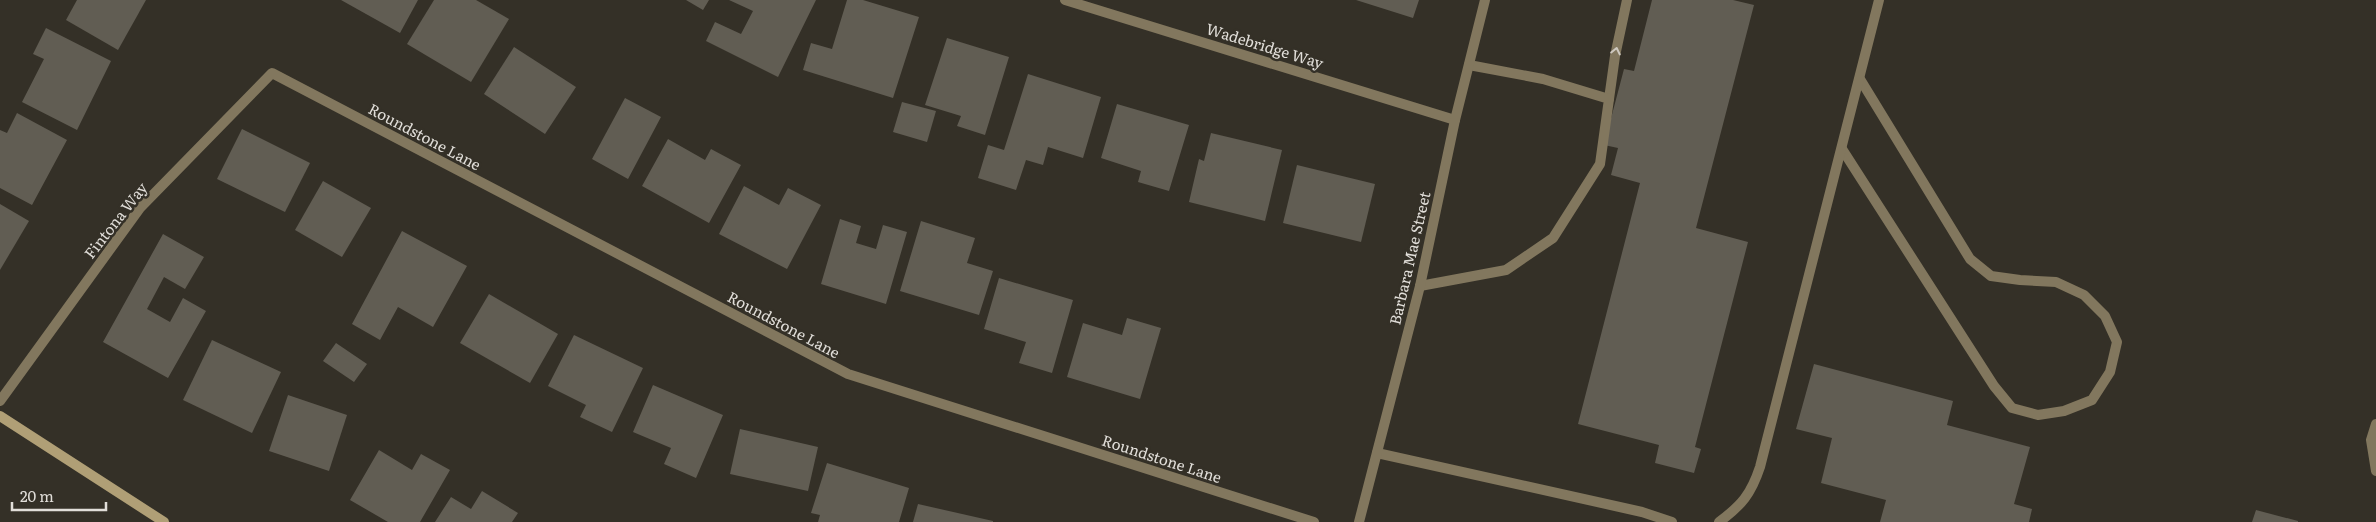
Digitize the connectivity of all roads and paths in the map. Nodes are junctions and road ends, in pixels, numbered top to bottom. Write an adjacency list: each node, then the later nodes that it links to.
1 (1065, 0): 9 (street, Wadebridge Way)
2 (1485, 0): 5 (street, Barbara Mae Street)
3 (1627, 0): 8 (street, one-way to 3)
4 (1879, 0): 7 (street)
5 (1469, 65): 8 (street); 9 (street, Barbara Mae Street)
6 (272, 73): 12 (street, Fintona Way); 18 (street, Roundstone Lane)
7 (1860, 79): 10 (street); 10 (street)
8 (1609, 99): 11 (street)
9 (1456, 120): 11 (street, Barbara Mae Street)
10 (1842, 150): 21 (street)
11 (1420, 286): 15 (street, Barbara Mae Street)
12 (0, 401)
13 (0, 416): 17 (main road)
14 (2376, 424): 16 (street)
15 (1376, 453): 19 (street, Barbara Mae Street); 20 (street)
16 (2376, 471)
17 (164, 522)
18 (1314, 522)
19 (1359, 522)
20 (1672, 522)
21 (1719, 522)

